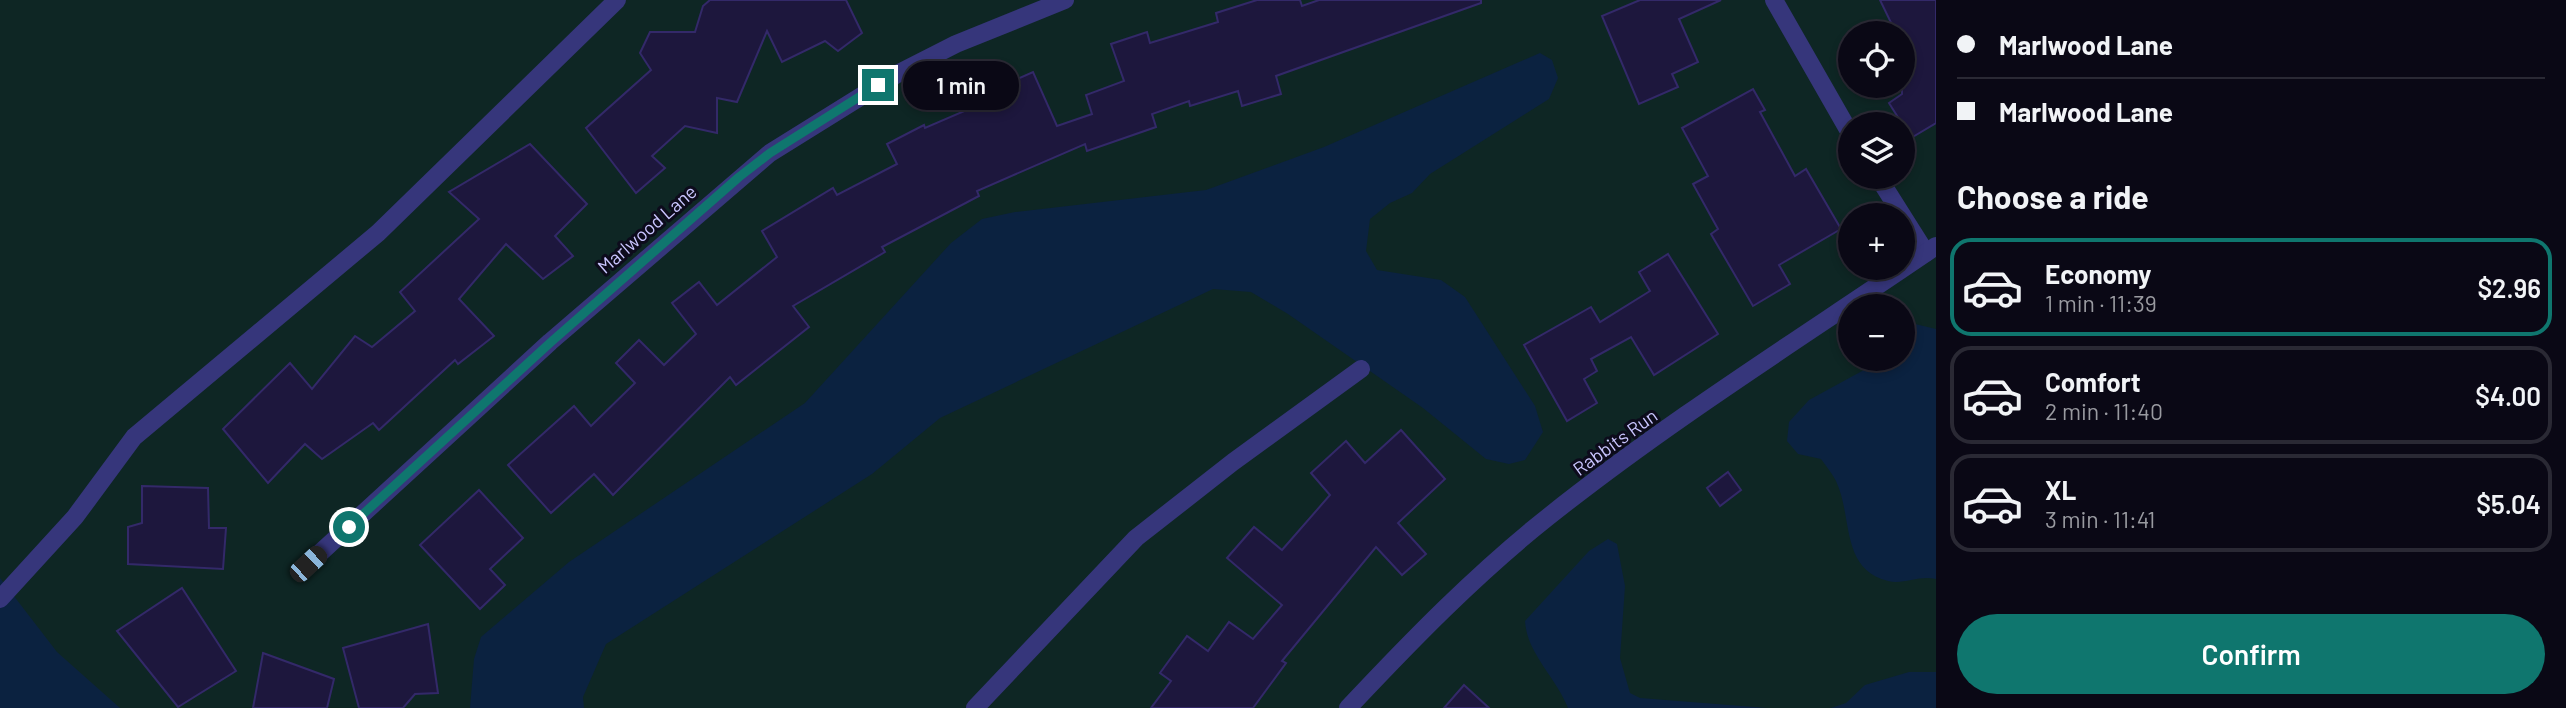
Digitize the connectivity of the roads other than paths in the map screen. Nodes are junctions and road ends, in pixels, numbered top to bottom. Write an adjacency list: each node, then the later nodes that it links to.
1 (617, 0): 9 (street)
2 (1065, 0): 8 (street, Marlwood Lane)
3 (1774, 0): 4 (street)
4 (1838, 112)
5 (1887, 189): 6 (street)
6 (1931, 250): 11 (street, Rabbits Run)
7 (1361, 369): 10 (street)
8 (308, 564)
9 (0, 598)
10 (975, 708)
11 (1348, 708)

